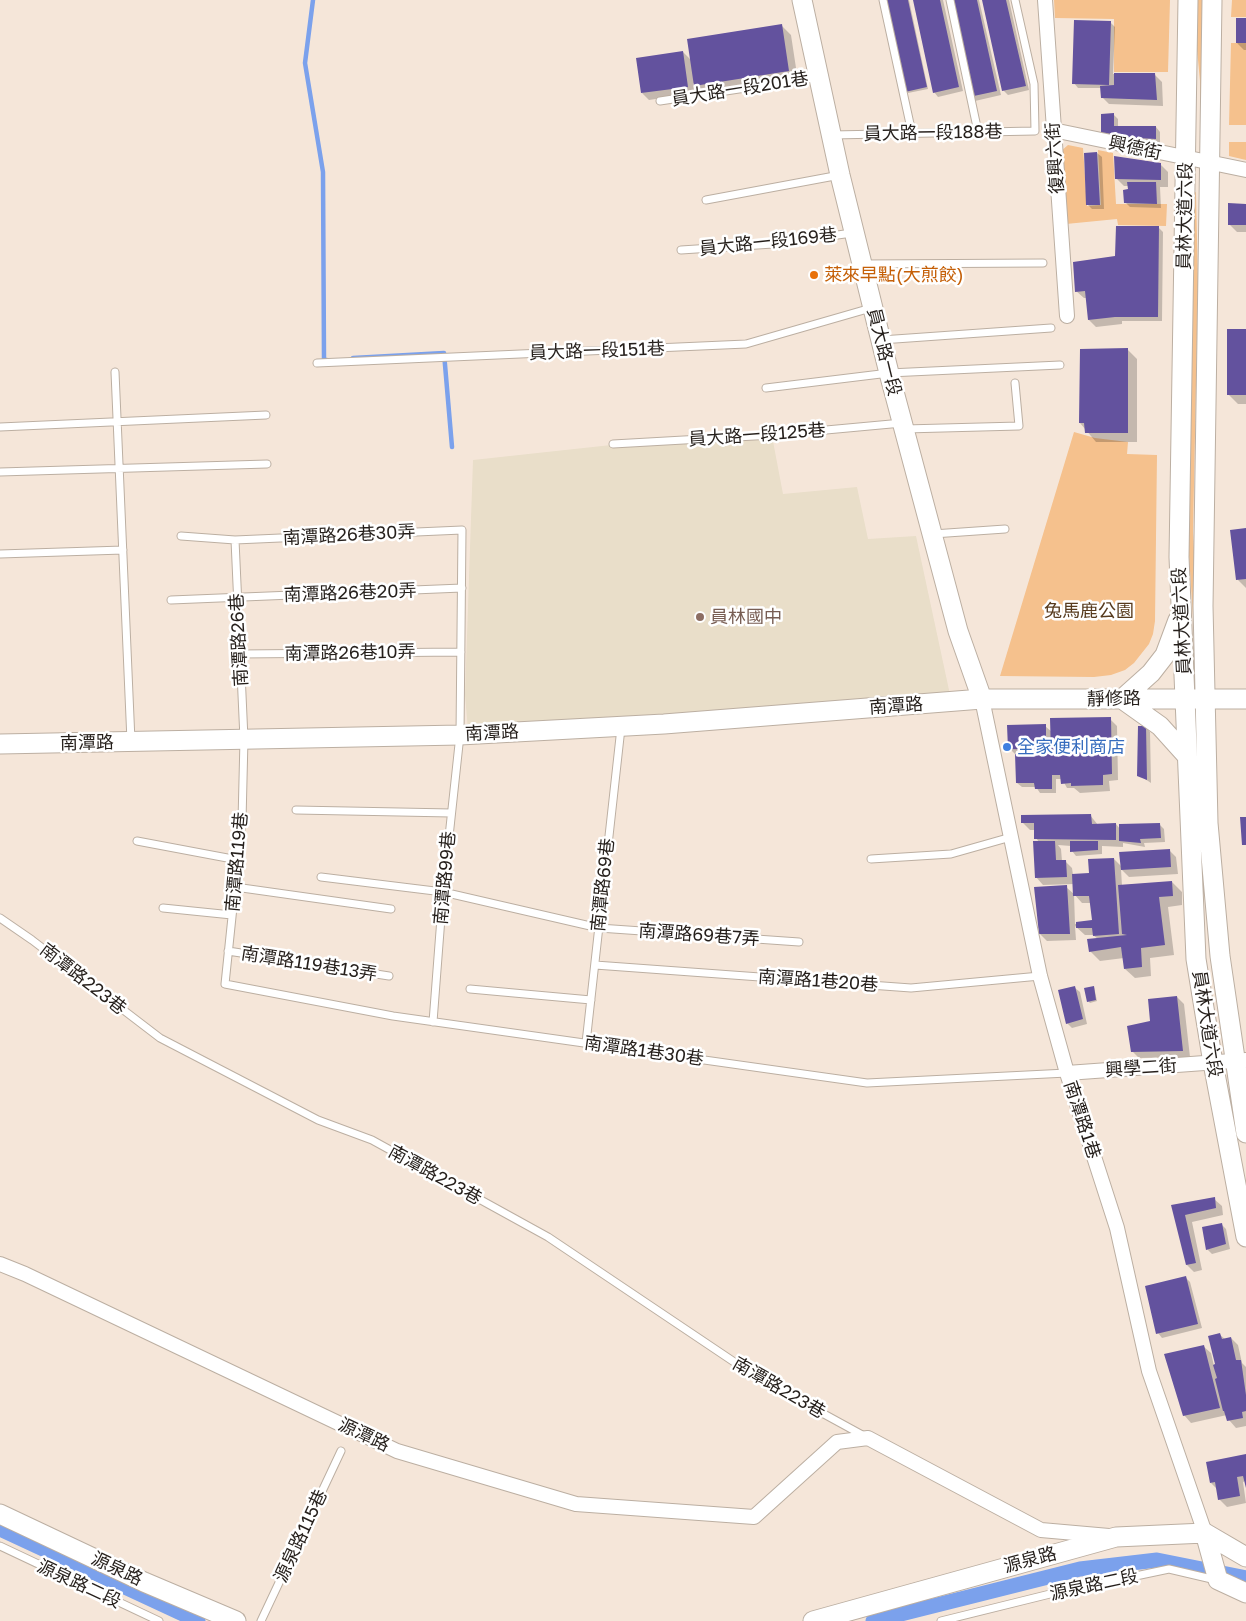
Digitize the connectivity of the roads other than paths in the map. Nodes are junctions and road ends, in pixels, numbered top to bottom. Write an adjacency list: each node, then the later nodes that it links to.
1 (802, 0): 8 (street, 員大路一段)
2 (883, 0): 12 (lane)
3 (950, 0): 11 (lane)
4 (1015, 0): 11 (lane, 員大路一段188巷)
5 (1045, 0): 10 (street, 復興六街)
6 (1188, 0): 14 (street, 員林大道六段)
7 (1212, 0): 15 (street, 員林大道六段)
8 (820, 76): 9 (lane, 員大路一段201巷); 13 (street, 員大路一段)
9 (660, 101)
10 (1053, 130): 14 (street, 興德街); 24 (street, 復興六街)
11 (978, 132): 12 (lane, 員大路一段188巷)
12 (912, 133): 13 (lane, 員大路一段188巷)
13 (832, 135): 17 (street, 員大路一段)
14 (1186, 159): 15 (street, 興德街); 51 (street, 員林大道六段)
15 (1209, 163): 16 (street, 興德街); 55 (street, 員林大道六段)
16 (1246, 170)
17 (840, 175): 18 (lane); 19 (street, 員大路一段)
18 (706, 200)
19 (854, 233): 20 (lane, 員大路一段169巷); 22 (street, 員大路一段)
20 (681, 250)
21 (1044, 263): 22 (lane)
22 (862, 264): 23 (street, 員大路一段)
23 (873, 308): 26 (street, 員大路一段); 27 (lane, 員大路一段151巷)
24 (1067, 316)
25 (1051, 328): 26 (lane)
26 (881, 340): 30 (street, 員大路一段)
27 (317, 362)
28 (1060, 365): 30 (lane)
29 (116, 372): 34 (lane)
30 (889, 373): 32 (lane); 35 (street, 員大路一段)
31 (1015, 383): 35 (lane, 員大路一段125巷)
32 (766, 388)
33 (266, 415): 34 (lane)
34 (118, 423): 36 (lane); 39 (lane)
35 (903, 426): 37 (lane, 員大路一段125巷); 43 (street, 員大路一段)
36 (0, 427)
37 (613, 444)
38 (267, 464): 39 (lane)
39 (120, 470): 40 (lane); 46 (lane)
40 (0, 472)
41 (1005, 529): 43 (lane)
42 (462, 530): 45 (lane, 南潭路26巷30弄); 48 (lane, 南潭路99巷)
43 (932, 534): 58 (street, 員大路一段)
44 (181, 536): 45 (lane, 南潭路26巷30弄)
45 (235, 540): 49 (lane, 南潭路26巷)
46 (123, 550): 47 (lane); 62 (lane)
47 (0, 554)
48 (462, 588): 49 (lane, 南潭路26巷20弄); 52 (lane, 南潭路99巷)
49 (238, 597): 50 (lane, 南潭路26巷20弄); 53 (lane, 南潭路26巷)
50 (171, 600)
51 (1182, 609): 54 (street, 員林大道六段); 56 (street)
52 (461, 652): 53 (lane, 南潭路26巷10弄); 60 (lane, 南潭路99巷)
53 (240, 654): 61 (lane, 南潭路26巷)
54 (1186, 698): 55 (street, 靜修路); 56 (street, 靜修路); 64 (street, 員林大道六段)
55 (1207, 698): 57 (street, 靜修路); 89 (street, 員林大道六段)
56 (1122, 699): 58 (street, 靜修路); 64 (street)
57 (1246, 699)
58 (982, 700): 59 (street, 南潭路); 67 (street, 南潭路1巷)
59 (621, 726): 60 (street, 南潭路); 78 (lane, 南潭路69巷)
60 (460, 735): 61 (street, 南潭路); 66 (lane, 南潭路99巷)
61 (244, 739): 62 (street, 南潭路); 70 (lane, 南潭路119巷)
62 (131, 742): 63 (street, 南潭路)
63 (0, 744)
64 (1187, 756): 90 (street, 員林大道六段)
65 (296, 810): 66 (lane)
66 (451, 813): 73 (lane, 南潭路99巷)
67 (1011, 837): 69 (lane); 83 (street, 南潭路1巷)
68 (137, 841): 70 (lane)
69 (871, 859)
70 (238, 860): 72 (lane, 南潭路119巷)
71 (321, 876): 73 (lane, 南潭路69巷7弄)
72 (235, 887): 75 (lane); 76 (lane, 南潭路119巷)
73 (442, 892): 78 (lane, 南潭路69巷7弄); 87 (lane, 南潭路99巷)
74 (163, 908): 76 (lane)
75 (391, 909)
76 (232, 915): 80 (lane, 南潭路119巷)
77 (0, 918): 95 (lane, 南潭路223巷)
78 (599, 928): 79 (lane, 南潭路69巷7弄); 81 (lane, 南潭路69巷)
79 (799, 942)
80 (228, 951): 82 (lane, 南潭路119巷13弄); 84 (lane, 南潭路119巷)
81 (594, 965): 83 (lane, 南潭路1巷20巷); 86 (lane, 南潭路69巷)
82 (389, 976)
83 (1040, 976): 91 (street, 南潭路1巷)
84 (225, 984): 87 (lane, 南潭路1巷30巷)
85 (470, 989): 86 (lane)
86 (591, 1000): 88 (lane, 南潭路69巷)
87 (433, 1022): 88 (lane, 南潭路1巷30巷)
88 (586, 1043): 91 (lane, 南潭路1巷30巷)
89 (1241, 1060): 90 (street, 興學二街); 92 (street, 員林大道六段)
90 (1213, 1062): 91 (street, 興學二街); 93 (street, 員林大道六段)
91 (1067, 1073): 98 (street, 南潭路1巷)
92 (1246, 1133)
93 (1246, 1237)
94 (0, 1264): 95 (street, 源潭路)
95 (868, 1438): 99 (street)
96 (341, 1451): 106 (lane, 源泉路115巷)
97 (0, 1514): 105 (street, 源泉路)
98 (1205, 1533): 99 (street, 源泉路); 101 (street); 102 (street)
99 (1116, 1537): 107 (street, 源泉路)
100 (0, 1546): 104 (lane, 源泉路二段)
101 (1246, 1557)
102 (1218, 1580): 103 (street, 源泉路二段); 108 (lane, 源泉路二段)
103 (1246, 1593)
104 (159, 1621)
105 (236, 1621)
106 (261, 1621)
107 (814, 1621)
108 (941, 1621)

